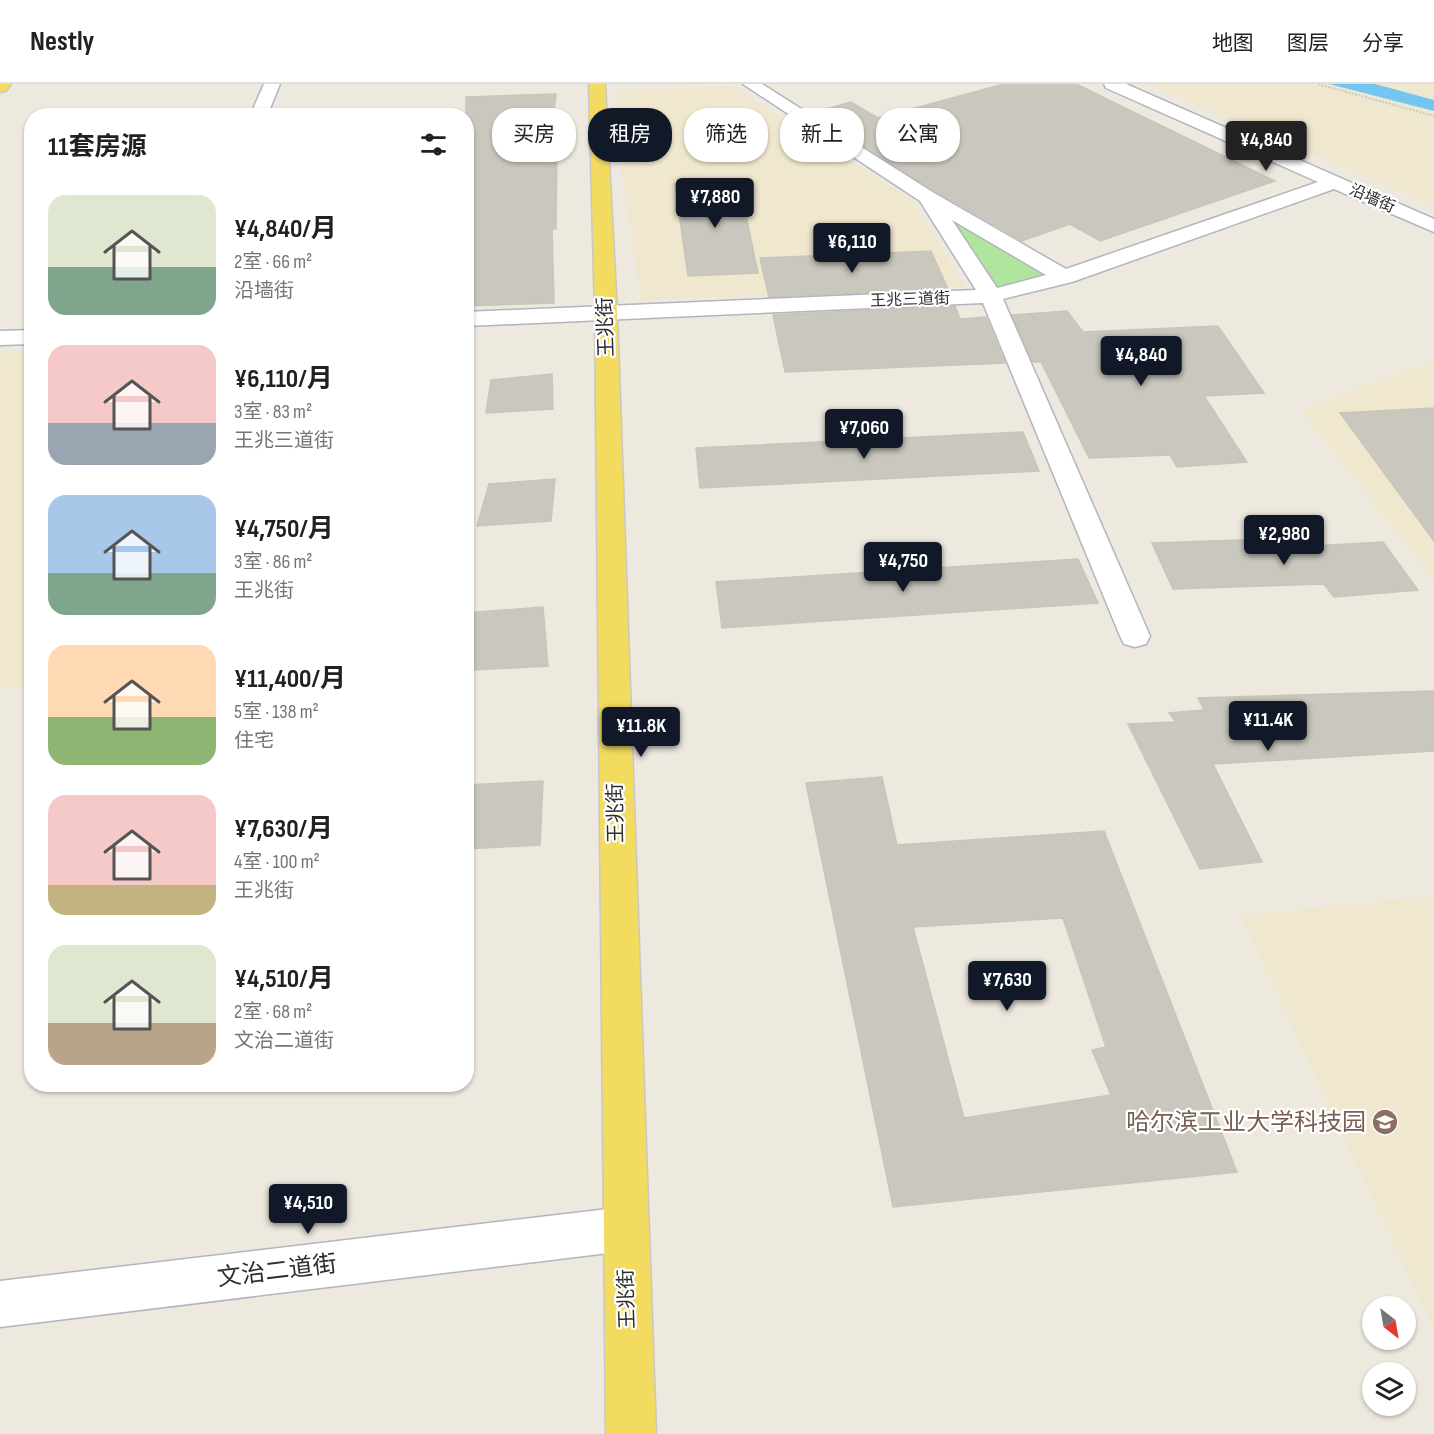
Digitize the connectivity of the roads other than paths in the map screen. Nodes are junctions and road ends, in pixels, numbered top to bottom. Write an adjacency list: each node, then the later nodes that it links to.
1 (3, 84): 6 (main road)
2 (273, 84): 7 (street)
3 (597, 84): 13 (main road, 王兆街)
4 (751, 84): 9 (street)
5 (1112, 84): 8 (street, 沿墙街)
6 (0, 87)
7 (262, 108)
8 (1335, 182): 10 (street, 沿墙街); 11 (street, 王兆三道街)
9 (927, 197): 11 (street); 12 (street)
10 (1434, 226)
11 (1064, 277): 12 (street, 王兆三道街)
12 (991, 296): 13 (street, 王兆三道街); 17 (street)
13 (606, 313): 14 (street, 王兆三道街); 18 (main road, 王兆街)
14 (474, 319)
15 (24, 337): 16 (street)
16 (0, 338)
17 (1135, 636)
18 (624, 1229): 19 (street, 文治二道街); 20 (main road, 王兆街)
19 (0, 1304)
20 (631, 1434)

